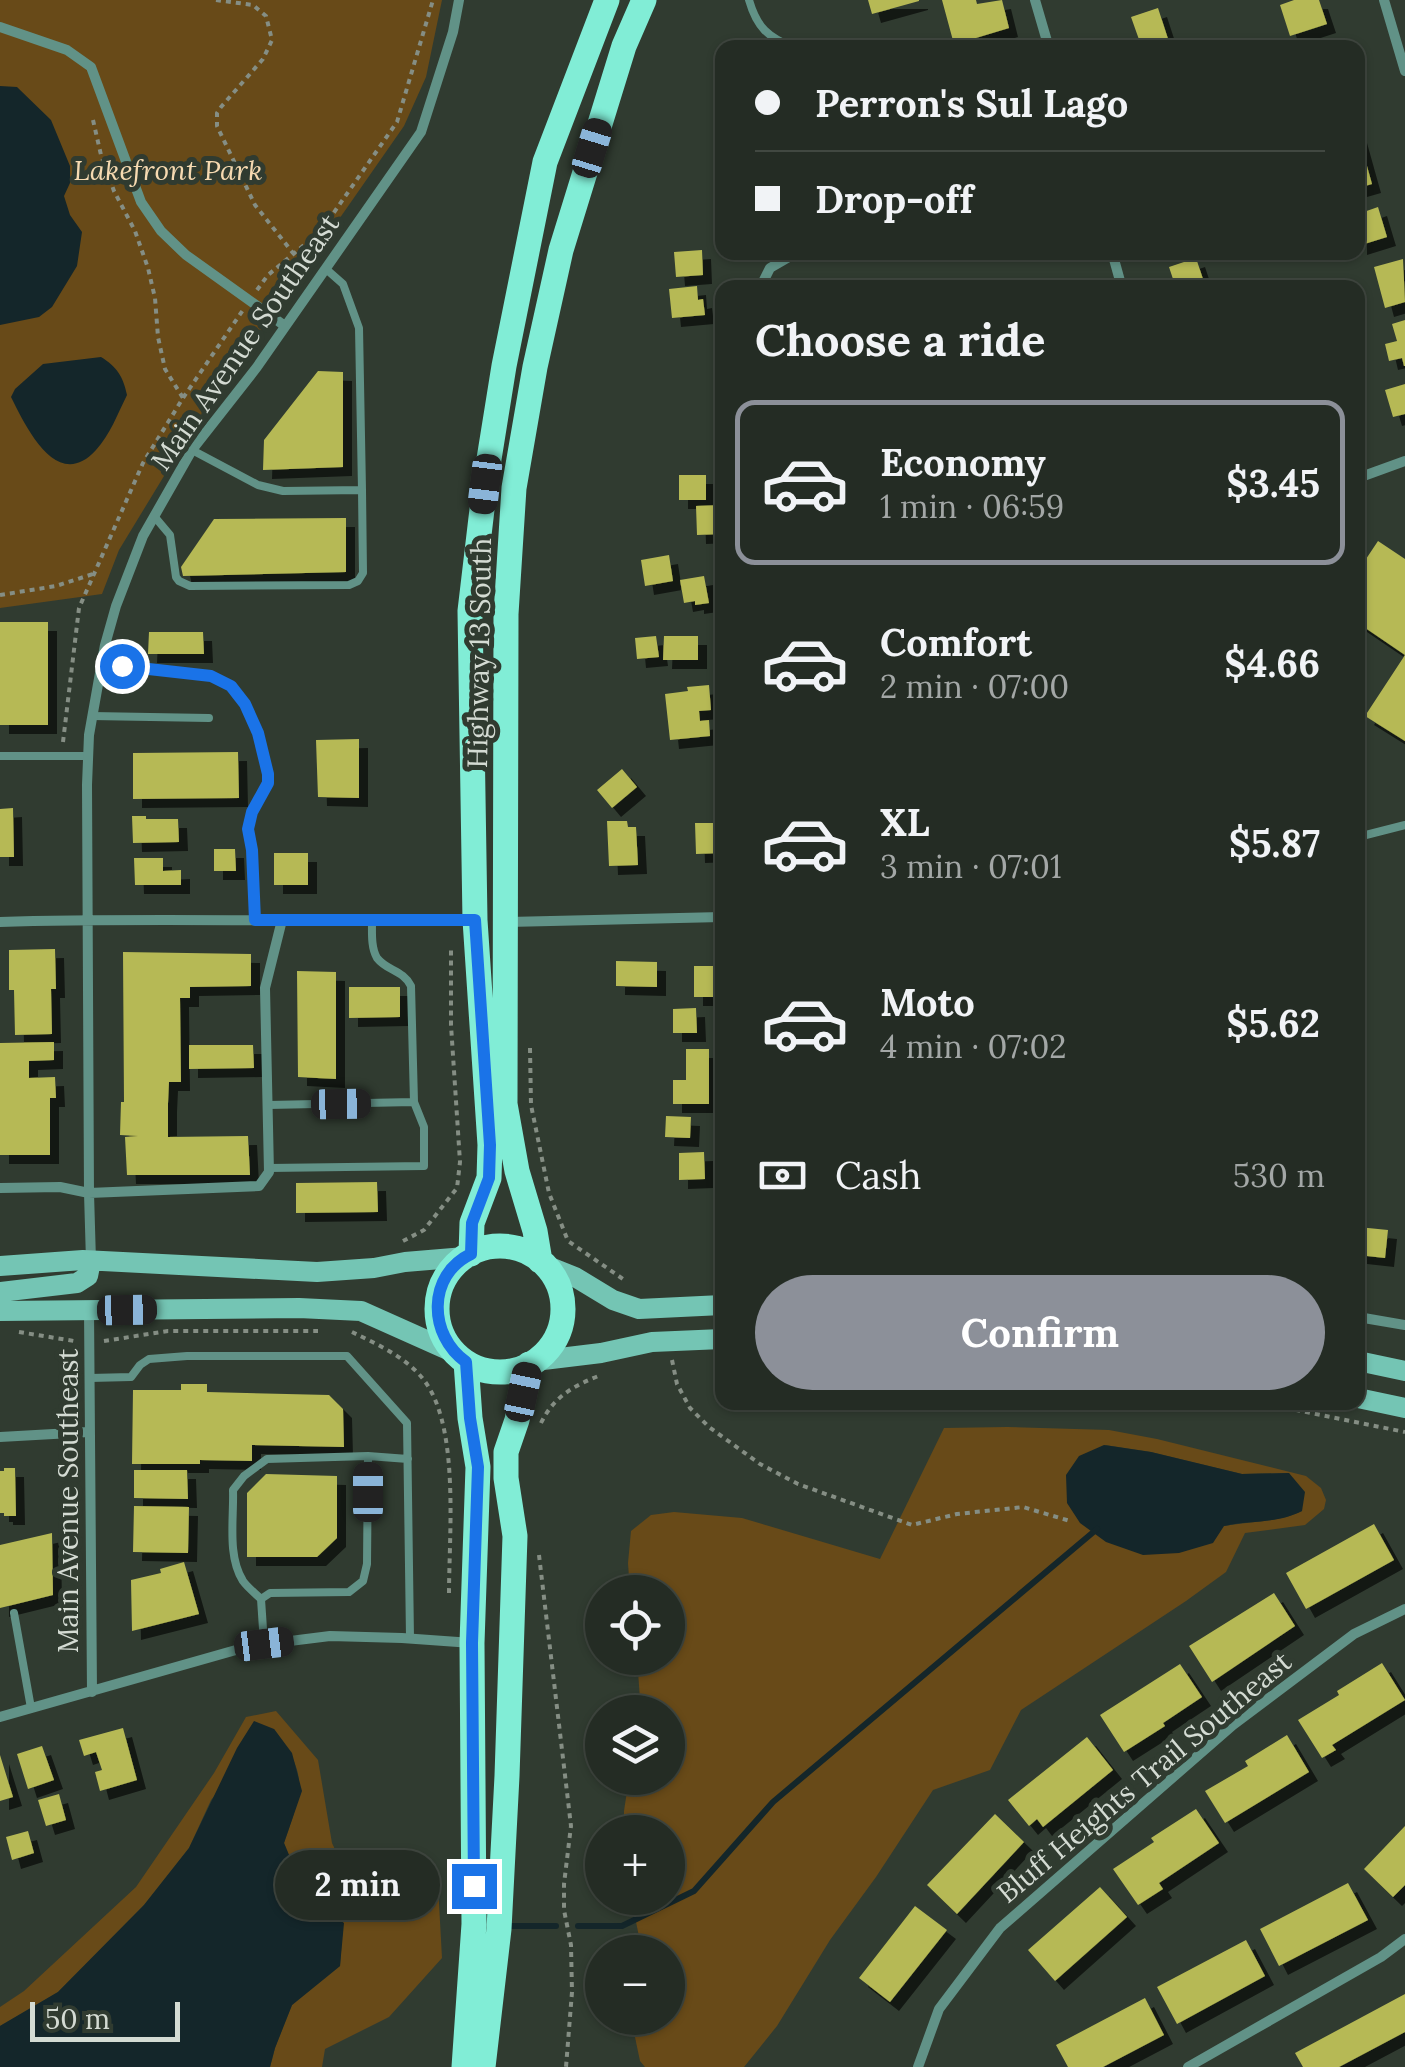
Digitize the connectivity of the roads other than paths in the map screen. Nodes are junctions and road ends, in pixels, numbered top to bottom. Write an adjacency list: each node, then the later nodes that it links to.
1 (459, 0): 13 (street, Main Avenue Southeast)
2 (607, 0): 32 (main road, Highway 13 South)
3 (644, 0): 35 (main road, Highway 13 South)
4 (748, 0): 8 (lane)
5 (1035, 0): 9 (street)
6 (1384, 0): 10 (street)
7 (0, 27): 15 (street)
8 (776, 40)
9 (1048, 40)
10 (1401, 41): 11 (street)
11 (1405, 72)
12 (784, 260): 14 (street)
13 (326, 269): 15 (street, Main Avenue Southeast); 19 (lane)
14 (764, 280)
15 (285, 326): 16 (street, Main Avenue Southeast)
16 (192, 450): 19 (lane); 20 (street, Main Avenue Southeast)
17 (1405, 461): 18 (street)
18 (1365, 475)
19 (362, 490): 20 (lane)
20 (154, 516): 21 (street, Main Avenue Southeast)
21 (101, 663): 22 (street, Main Avenue Southeast); 30 (lane)
22 (92, 716): 23 (lane); 25 (street, Main Avenue Southeast)
23 (209, 718)
24 (0, 756): 25 (lane)
25 (88, 756): 29 (street, Main Avenue Southeast)
26 (1405, 824): 27 (lane)
27 (1365, 835)
28 (715, 918): 35 (street)
29 (89, 920): 30 (street); 33 (street); 40 (street, Main Avenue Southeast)
30 (255, 920): 31 (street)
31 (282, 920): 34 (street); 37 (street)
32 (475, 920): 34 (street); 41 (main road, Highway 13 South)
33 (0, 922)
34 (372, 922): 36 (lane)
35 (507, 922): 43 (main road, Highway 13 South)
36 (414, 1102): 37 (lane); 38 (lane)
37 (268, 1105): 38 (street)
38 (269, 1168): 40 (street)
39 (0, 1188): 40 (street)
40 (89, 1193): 42 (street, Main Avenue Southeast)
41 (468, 1255): 42 (main road); 43 (main road); 52 (main road)
42 (91, 1261): 44 (main road); 45 (main road)
43 (543, 1263): 46 (main road); 54 (main road)
44 (0, 1266)
45 (0, 1292)
46 (715, 1305)
47 (89, 1310): 49 (main road); 52 (main road); 56 (street, Main Avenue Southeast)
48 (1365, 1318): 50 (street)
49 (4, 1321)
50 (1405, 1324)
51 (715, 1341): 54 (main road)
52 (460, 1357): 54 (main road); 67 (main road)
53 (1365, 1362): 55 (main road)
54 (532, 1363): 74 (main road)
55 (1405, 1371)
56 (90, 1378): 59 (street, Main Avenue Southeast); 62 (lane)
57 (1365, 1399): 58 (main road)
58 (1405, 1408)
59 (89, 1432): 60 (street); 69 (street, Main Avenue Southeast)
60 (0, 1437)
61 (368, 1456): 62 (lane); 63 (lane); 63 (lane)
62 (408, 1460): 66 (lane)
63 (261, 1598): 68 (lane)
64 (1405, 1608): 75 (street, Bluff Heights Trail Southeast)
65 (14, 1613): 70 (lane)
66 (410, 1638): 67 (street); 68 (street)
67 (472, 1643): 73 (main road)
68 (264, 1644): 69 (street)
69 (92, 1692): 70 (street)
70 (31, 1708): 71 (street)
71 (0, 1716)
72 (1405, 1938): 76 (street)
73 (464, 2067)
74 (483, 2067)
75 (918, 2067)
76 (1188, 2067)

